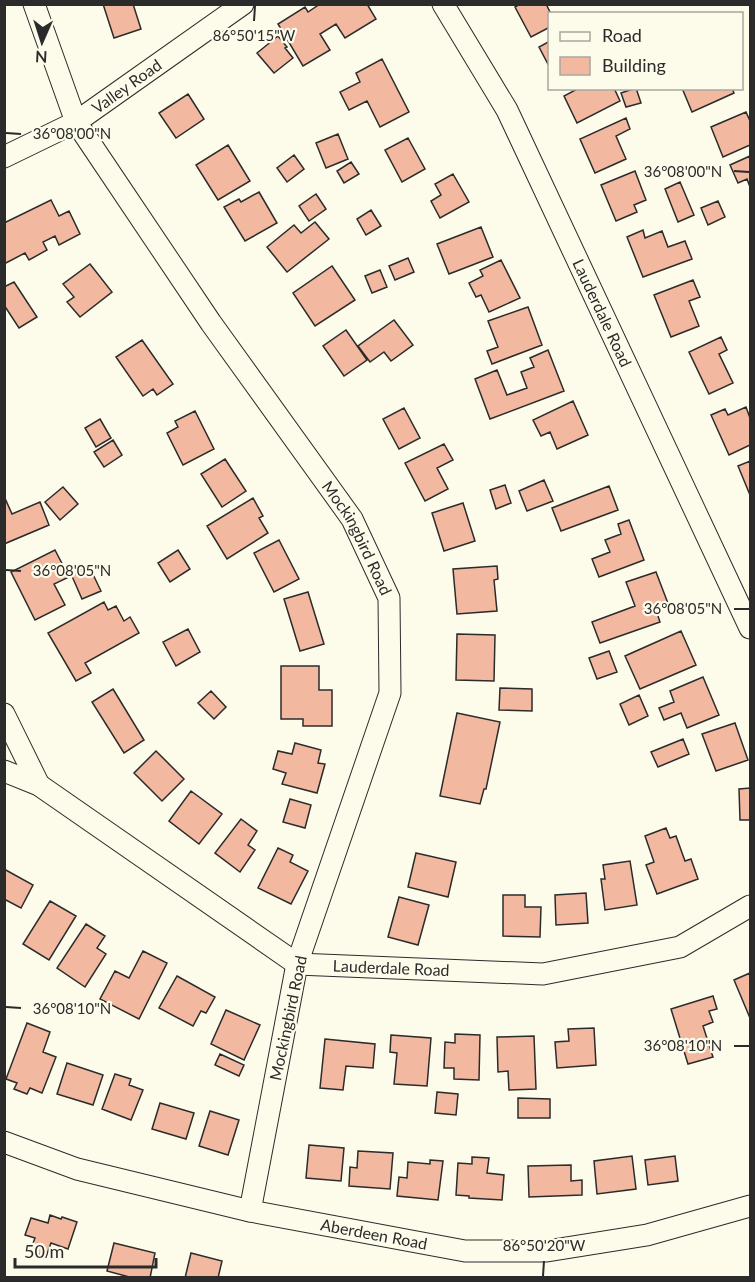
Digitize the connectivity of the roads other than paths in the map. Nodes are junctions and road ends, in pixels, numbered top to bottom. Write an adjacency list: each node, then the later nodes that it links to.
1 (33, 4): 4 (street, Mockingbird Road)
2 (243, 4): 4 (street, Valley Road)
3 (442, 4): 6 (street, Lauderdale Road)
4 (76, 122): 5 (street, Valley Road); 11 (street, Mockingbird Road)
5 (4, 157)
6 (750, 628)
7 (4, 714): 9 (street)
8 (4, 771): 9 (street)
9 (39, 785): 11 (street)
10 (750, 906): 11 (street, Lauderdale Road)
11 (297, 964): 14 (street, Mockingbird Road)
12 (4, 1142): 14 (street, Aberdeen Road)
13 (750, 1206): 14 (street, Aberdeen Road)
14 (250, 1211)

